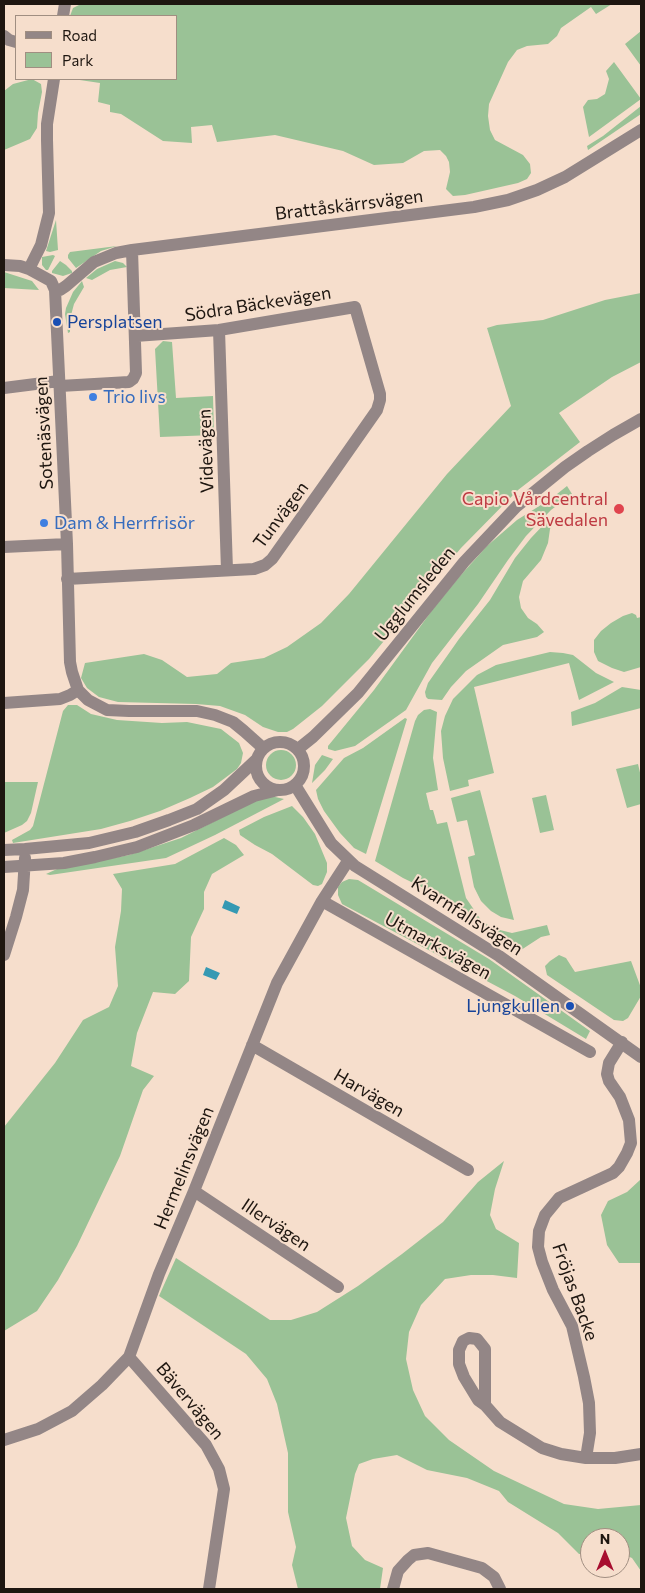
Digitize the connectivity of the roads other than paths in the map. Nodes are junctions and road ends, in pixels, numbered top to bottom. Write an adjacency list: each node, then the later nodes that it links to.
1 (4, 36): 2 (street)
2 (15, 42)
3 (54, 80): 7 (street)
4 (641, 130): 5 (street, Brattåskärrsvägen)
5 (132, 250): 8 (street, Brattåskärrsvägen); 11 (street)
6 (4, 265): 7 (street)
7 (29, 269): 8 (street)
8 (55, 290): 12 (street, Sotenäsvägen)
9 (355, 307): 10 (street, Södra Bäckevägen); 17 (street, Tunvägen)
10 (219, 330): 11 (street, Södra Bäckevägen); 17 (street, Videvägen)
11 (135, 336): 12 (street)
12 (60, 384): 13 (street); 15 (street, Sotenäsvägen)
13 (4, 388)
14 (641, 419): 22 (street, Ugglumsleden)
15 (67, 544): 16 (street); 18 (street, Sotenäsvägen)
16 (4, 547)
17 (228, 570): 18 (street, Tunvägen)
18 (67, 579): 19 (street, Sotenäsvägen)
19 (78, 690): 20 (street); 21 (street)
20 (4, 703)
21 (263, 748): 22 (street); 23 (street)
22 (298, 749): 24 (street)
23 (256, 760): 25 (street); 26 (street)
24 (295, 785): 25 (street); 28 (street, Kvarnfallsvägen)
25 (278, 790): 29 (street)
26 (25, 849): 27 (street); 29 (street)
27 (4, 850)
28 (348, 860): 31 (street, Hermelinsvägen); 33 (street, Kvarnfallsvägen)
29 (24, 866): 30 (street); 32 (street)
30 (4, 867)
31 (322, 901): 34 (street, Hermelinsvägen); 35 (street, Utmarksvägen)
32 (4, 955)
33 (622, 1042): 36 (street, Kvarnfallsvägen); 44 (street, Fröjas Backe)
34 (252, 1046): 37 (street, Harvägen); 38 (street, Hermelinsvägen)
35 (590, 1052)
36 (641, 1057)
37 (468, 1170)
38 (194, 1191): 39 (street, Illervägen); 40 (street, Hermelinsvägen)
39 (338, 1287)
40 (129, 1357): 42 (street, Hermelinsvägen); 45 (street, Bävervägen)
41 (485, 1405): 41 (street); 44 (street)
42 (4, 1440)
43 (641, 1454): 44 (street)
44 (586, 1458)
45 (209, 1589)
46 (393, 1589): 47 (street)
47 (500, 1589)

